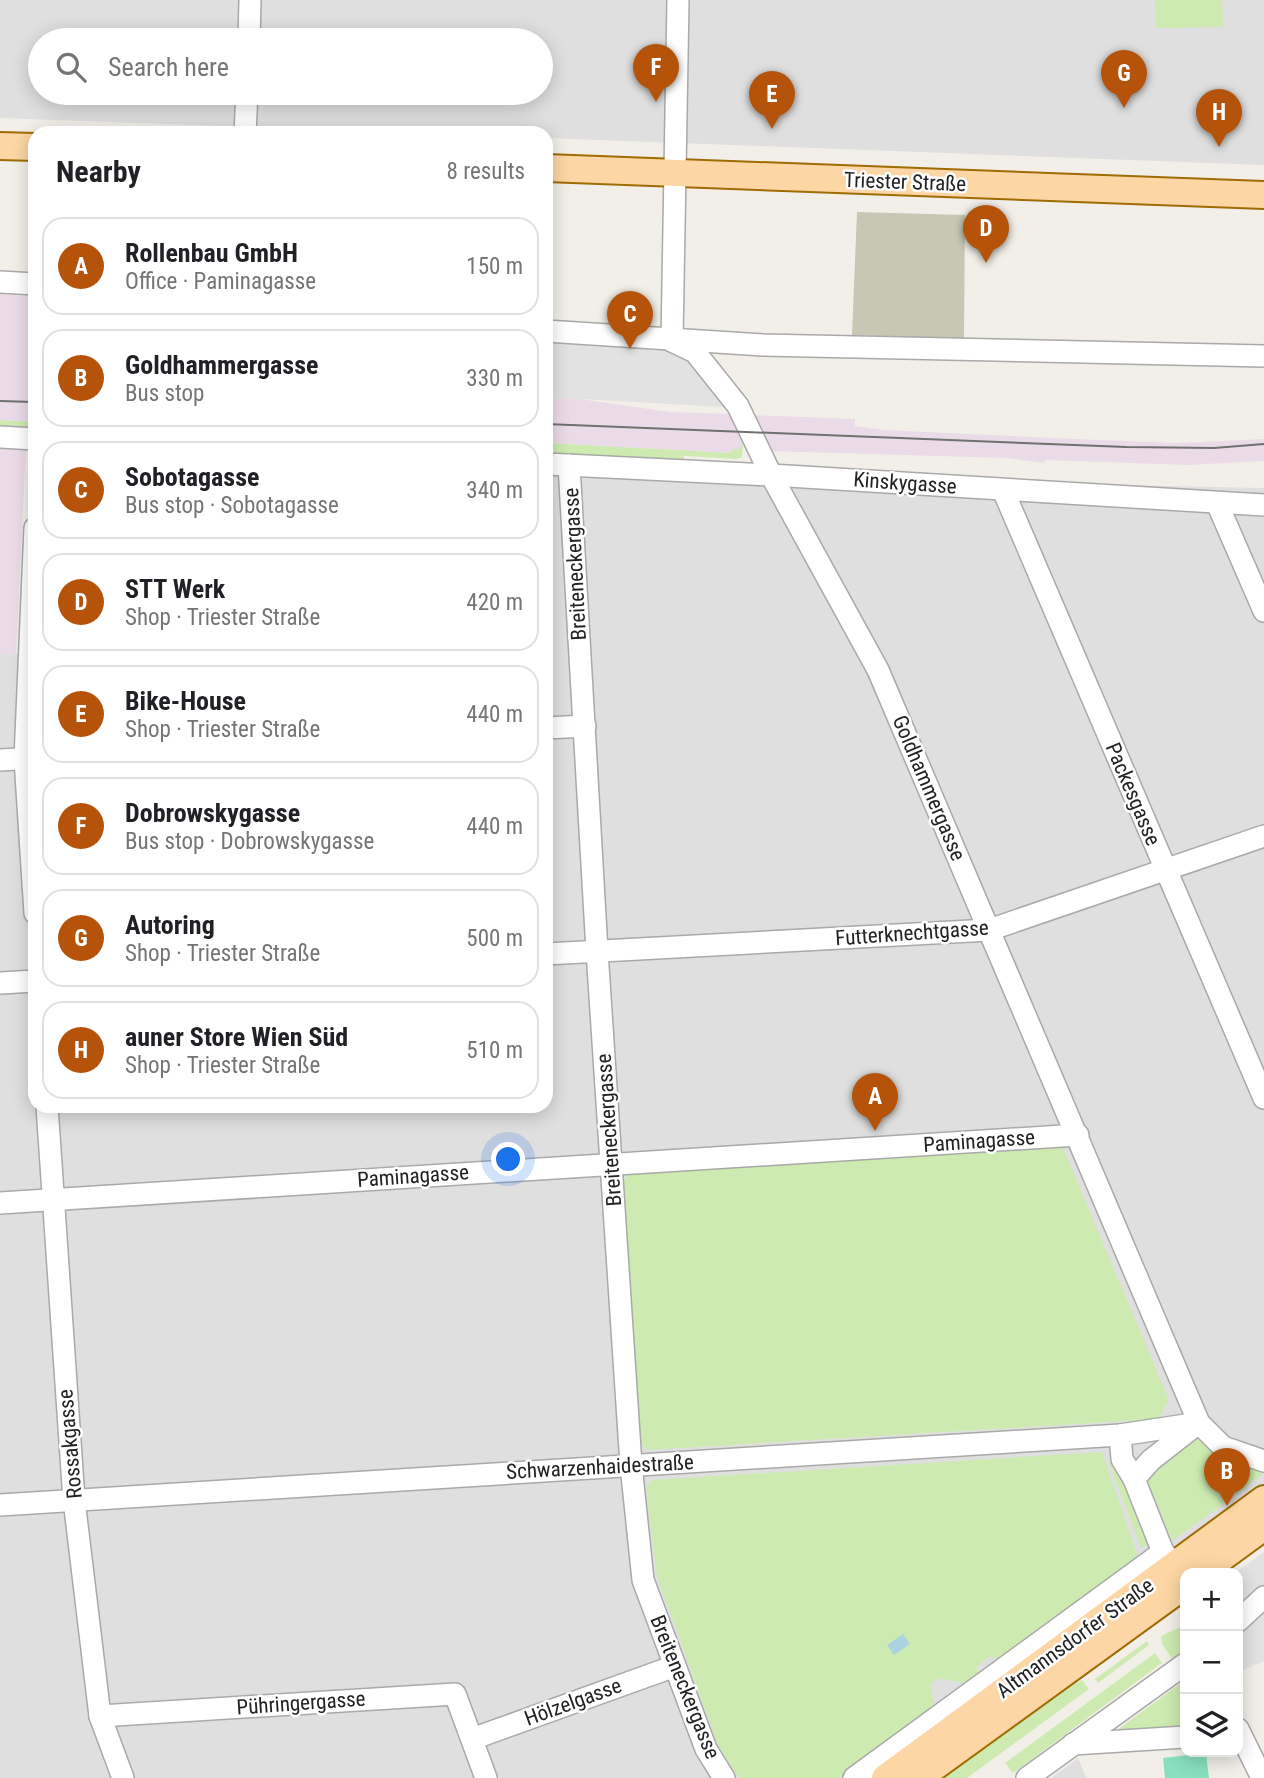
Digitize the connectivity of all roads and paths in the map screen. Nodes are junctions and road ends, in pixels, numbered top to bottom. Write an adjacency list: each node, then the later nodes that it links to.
1 (250, 0): 3 (street)
2 (678, 0): 9 (street)
3 (249, 28)
4 (246, 105): 5 (street)
5 (245, 126)
6 (0, 146): 7 (main road)
7 (28, 147)
8 (553, 167): 9 (main road, Triester Straße)
9 (674, 172): 10 (main road, Triester Straße); 14 (street)
10 (1264, 195)
11 (0, 282): 12 (street)
12 (28, 284)
13 (553, 332): 14 (street)
14 (672, 341): 15 (street); 20 (street, Goldhammergasse)
15 (1264, 356)
16 (0, 438): 17 (street)
17 (28, 439)
18 (553, 464): 19 (street, Kinskygasse)
19 (569, 465): 20 (street, Kinskygasse); 25 (street, Breiteneckergasse)
20 (771, 475): 21 (street, Kinskygasse); 31 (street, Goldhammergasse)
21 (1003, 490): 22 (street, Kinskygasse); 30 (street, Packesgasse)
22 (1217, 503): 23 (street, Kinskygasse); 24 (street)
23 (1264, 505)
24 (1264, 611)
25 (585, 726): 26 (street); 32 (street, Breiteneckergasse)
26 (553, 728)
27 (28, 759): 28 (street)
28 (0, 760)
29 (1264, 836): 30 (street, Futterknechtgasse)
30 (1165, 870): 31 (street, Futterknechtgasse); 36 (street, Packesgasse)
31 (989, 930): 32 (street, Futterknechtgasse); 38 (street, Goldhammergasse)
32 (597, 951): 33 (street, Futterknechtgasse); 39 (street, Breiteneckergasse)
33 (553, 954)
34 (28, 982): 35 (street)
35 (0, 984)
36 (1264, 1098)
37 (47, 1113): 40 (street, Rossakgasse)
38 (1078, 1135): 39 (street, Paminagasse); 42 (street, Goldhammergasse)
39 (611, 1164): 40 (street, Paminagasse); 45 (street, Breiteneckergasse)
40 (53, 1199): 41 (street, Paminagasse); 48 (street, Rossakgasse)
41 (0, 1203)
42 (1199, 1423): 43 (street, Schwarzenhaidestraße); 44 (street, Goldhammergasse); 46 (street)
43 (1120, 1436): 45 (street, Schwarzenhaidestraße); 46 (street)
44 (1262, 1461)
45 (631, 1465): 48 (street, Schwarzenhaidestraße); 55 (street, Breiteneckergasse)
46 (1138, 1474): 52 (street)
47 (1264, 1499): 52 (main road, Altmannsdorfer Straße)
48 (74, 1500): 49 (street, Schwarzenhaidestraße); 57 (street, Rossakgasse)
49 (0, 1505)
50 (1264, 1527): 51 (main road)
51 (1208, 1568)
52 (1177, 1571): 65 (street, Altmannsdorfer Straße); 66 (main road, Altmannsdorfer Straße); 67 (main road, Altmannsdorfer Straße)
53 (1264, 1597): 54 (street)
54 (1243, 1616)
55 (676, 1666): 59 (street, Hölzelgasse); 64 (street, Breiteneckergasse)
56 (1180, 1668): 61 (street)
57 (100, 1716): 59 (street, Pühringergasse); 62 (street, Rossakgasse)
58 (1180, 1737): 61 (street)
59 (471, 1739): 63 (street)
60 (1243, 1742): 69 (street)
61 (1073, 1744): 68 (street)
62 (123, 1778)
63 (486, 1778)
64 (724, 1778)
65 (853, 1778)
66 (886, 1778)
67 (919, 1778)
68 (1027, 1778)
69 (1262, 1778)

